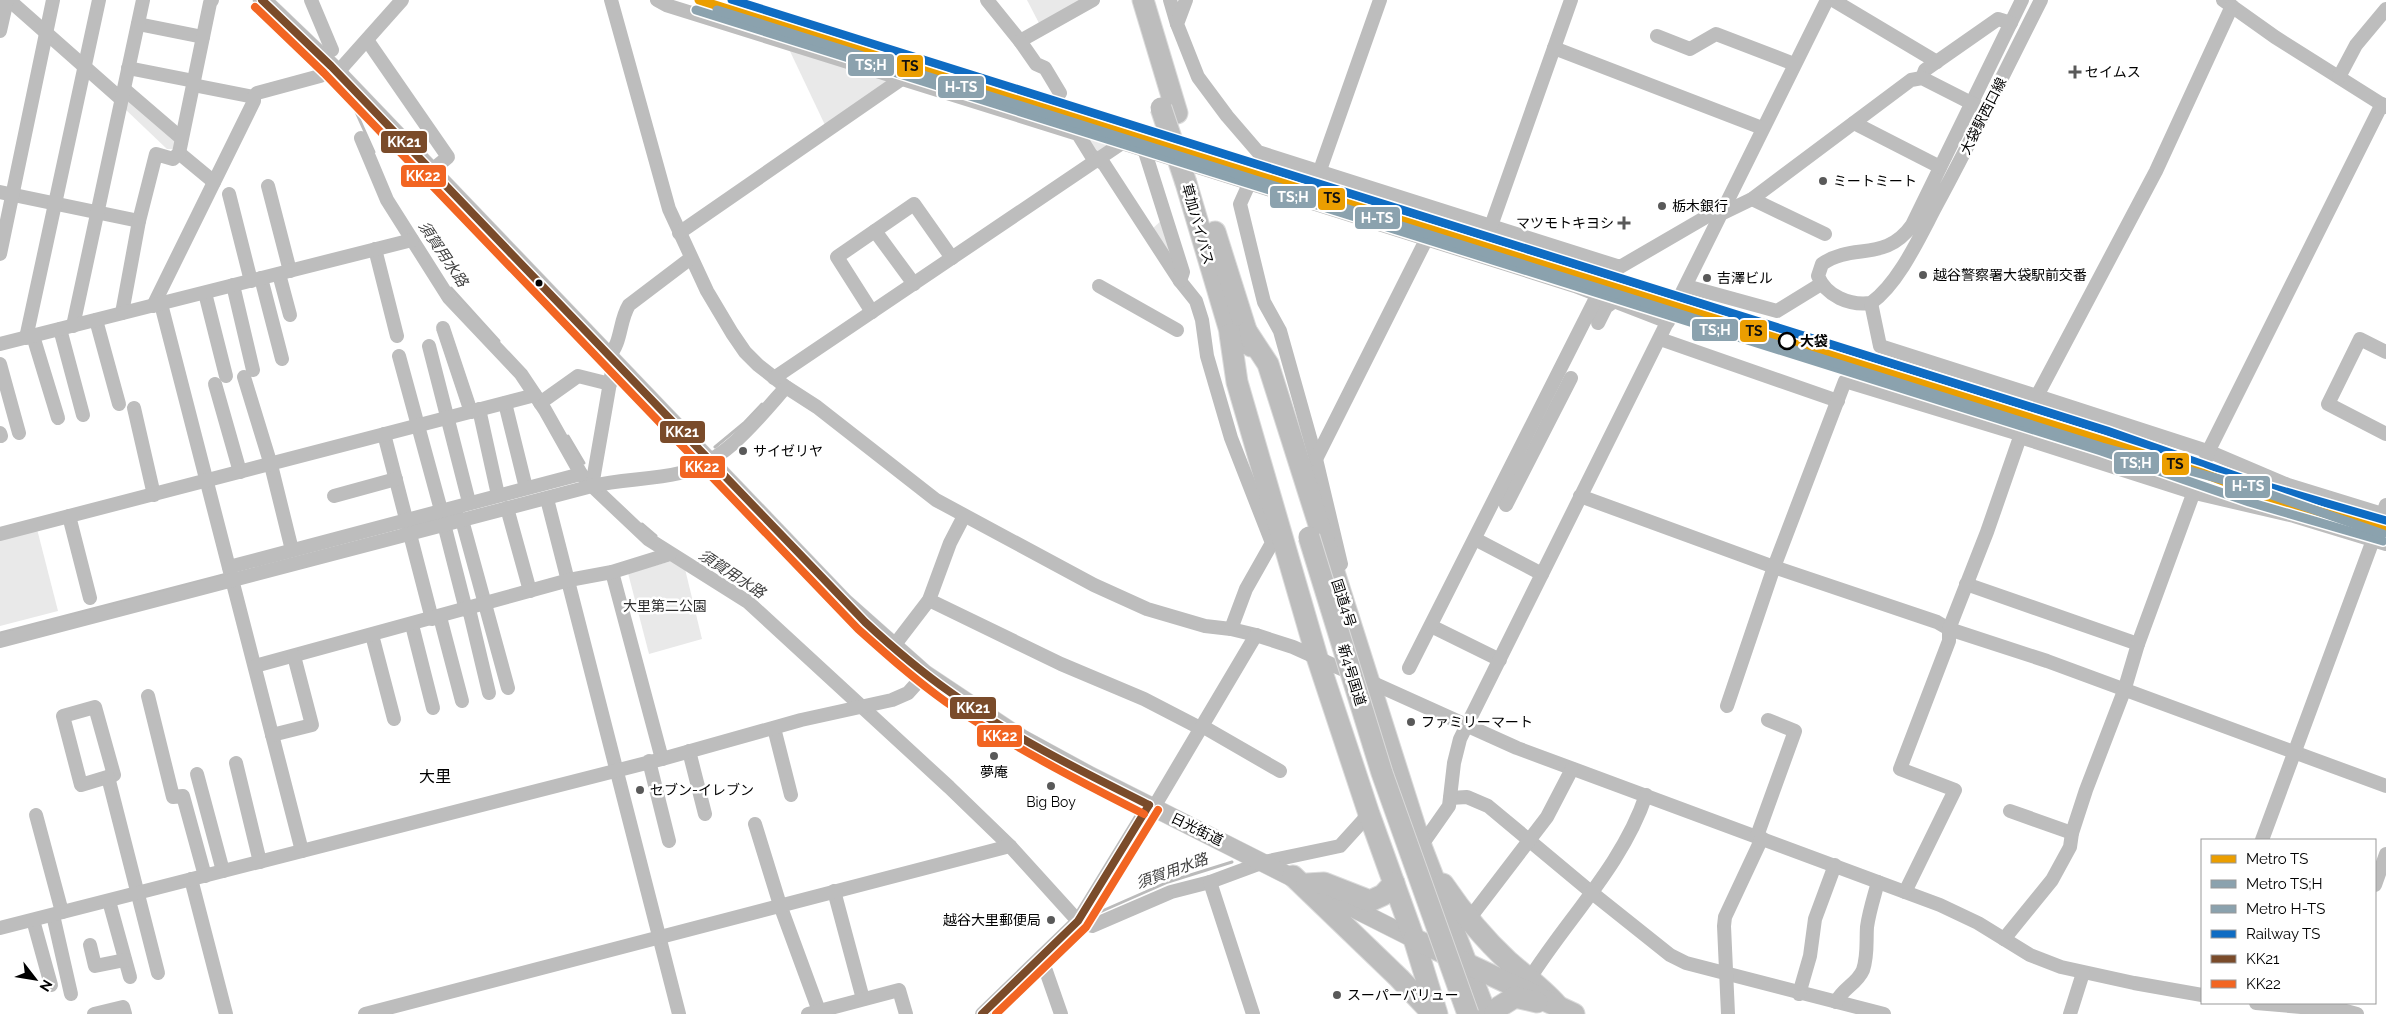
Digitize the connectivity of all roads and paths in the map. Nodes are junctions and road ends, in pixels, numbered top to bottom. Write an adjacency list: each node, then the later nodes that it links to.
1 (8, 0): 28 (street); 29 (street)
2 (53, 0): 29 (street)
3 (99, 0): 38 (street)
4 (143, 0): 26 (street)
5 (262, 0): 36 (main road, 日光街道)
6 (311, 0): 36 (street)
7 (402, 0): 32 (street)
8 (611, 0): 74 (street)
9 (657, 0): 41 (street)
10 (987, 0): 33 (street)
11 (1093, 0): 33 (street)
12 (1128, 0): 49 (highway, 草加バイパス)
13 (1143, 0): 49 (highway, 草加バイパス)
14 (1170, 0): 27 (street)
15 (1186, 0): 27 (street)
16 (1380, 0): 60 (street)
17 (1571, 0): 34 (street)
18 (1827, 0): 37 (street)
19 (1833, 0): 35 (street)
20 (2022, 0): 25 (street, 大袋駅西口線)
21 (2042, 0): 50 (street, 大袋駅西口線)
22 (209, 1): 31 (street)
23 (2228, 3): 40 (street); 121 (street)
24 (2386, 9): 40 (street)
25 (2011, 23): 35 (street); 47 (street, 大袋駅西口線)
26 (138, 24): 31 (street); 39 (street)
27 (1177, 24): 60 (street)
28 (0, 31)
29 (46, 34): 38 (street); 64 (street)
30 (1657, 36): 37 (street)
31 (203, 37): 43 (street)
32 (367, 40): 36 (street); 59 (street)
33 (1020, 41): 45 (street)
34 (1554, 48): 52 (street); 71 (street)
35 (1937, 62): 42 (street)
36 (333, 63): 46 (street); 59 (main road, 日光街道)
37 (1794, 64): 52 (street)
38 (84, 68): 44 (street); 67 (street)
39 (128, 68): 43 (street); 44 (street)
40 (2339, 77): 48 (street)
41 (903, 78): 57 (street); 74 (street)
42 (1922, 78): 47 (street); 51 (street)
43 (193, 83): 46 (street); 53 (street)
44 (123, 94): 53 (street); 68 (street)
45 (1060, 94)
46 (254, 97): 61 (street)
47 (1971, 103): 50 (street); 58 (street, 大袋駅西口線)
48 (2384, 106): 137 (street)
49 (1169, 110): 106 (highway, 草加バイパス, bridge)
50 (1985, 110): 72 (street, 大袋駅西口線)
51 (1854, 123): 58 (street); 66 (street)
52 (1762, 128): 69 (street)
53 (181, 138): 56 (street)
54 (361, 138): 76 (street)
55 (1145, 152): 57 (street); 62 (street); 86 (street)
56 (179, 153): 61 (street); 70 (street)
57 (1098, 160): 82 (street); 86 (street)
58 (1940, 167): 72 (street, 大袋駅西口線)
59 (431, 171): 115 (main road, 日光街道)
60 (1319, 173): 71 (street)
61 (214, 182): 96 (street)
62 (1249, 184): 77 (street); 138 (street)
63 (268, 186): 84 (street)
64 (6, 193): 67 (street); 80 (street)
65 (229, 194): 85 (street)
66 (1752, 199): 69 (street); 75 (street)
67 (55, 203): 68 (street); 108 (street)
68 (98, 211): 70 (street); 103 (street)
69 (1721, 214): 71 (street); 91 (street)
70 (139, 221): 98 (street)
71 (1491, 226)
72 (1917, 228): 79 (street); 83 (street)
73 (876, 231): 82 (street); 87 (street); 97 (street)
74 (679, 233): 81 (street)
75 (1825, 234)
76 (412, 240): 78 (street); 122 (street)
77 (1426, 240): 93 (street); 138 (street)
78 (375, 249): 84 (street); 107 (street)
79 (1883, 249): 83 (street); 88 (street)
80 (0, 254)
81 (691, 258): 115 (street); 117 (street)
82 (952, 258): 87 (street)
83 (1903, 265): 95 (street)
84 (285, 272): 85 (street); 99 (street)
85 (256, 280): 89 (street); 114 (street)
86 (1180, 280): 168 (street)
87 (914, 284): 97 (street)
88 (1822, 284): 91 (street); 95 (street)
89 (233, 285): 92 (street); 140 (street)
90 (1098, 286): 105 (street)
91 (1686, 286): 101 (street)
92 (204, 293): 96 (street); 141 (street)
93 (1598, 294): 94 (street); 132 (street)
94 (1613, 302): 101 (street); 102 (street)
95 (1871, 303): 121 (street)
96 (157, 305): 98 (street); 144 (street)
97 (872, 312): 117 (street)
98 (122, 314): 100 (street)
99 (290, 315)
100 (96, 320): 103 (street); 125 (street)
101 (1668, 322): 109 (street)
102 (1598, 323)
103 (67, 327): 108 (street); 128 (street)
104 (443, 328): 127 (street)
105 (1177, 330)
106 (1238, 333): 165 (highway, 新4号国道); 178 (highway, 国道4号); 183 (highway)
107 (397, 336)
108 (30, 337): 110 (street); 130 (street)
109 (1660, 339): 123 (street); 151 (street)
110 (0, 344)
111 (429, 346): 129 (street)
112 (2386, 352): 135 (street)
113 (399, 356): 131 (street)
114 (282, 359)
115 (614, 361): 119 (street); 139 (main road, 日光街道)
116 (0, 364): 133 (street)
117 (774, 378): 120 (street)
118 (1571, 378): 132 (street)
119 (610, 384): 122 (street); 145 (street)
120 (786, 387): 139 (street); 159 (street)
121 (2037, 396): 137 (street)
122 (538, 399): 124 (street); 142 (street)
123 (1838, 400): 136 (street); 172 (street)
124 (505, 403): 127 (street); 146 (street)
125 (119, 404)
126 (134, 408): 148 (street)
127 (475, 411): 129 (street); 149 (street)
128 (83, 415)
129 (448, 417): 131 (street); 153 (street)
130 (58, 418)
131 (419, 425): 134 (street); 156 (street)
132 (1538, 428): 154 (street); 166 (street)
133 (19, 433)
134 (384, 434): 140 (street); 143 (street)
135 (2386, 434)
136 (2020, 437): 147 (street); 177 (street)
137 (2210, 452): 147 (street); 157 (street)
138 (1316, 459): 178 (street)
139 (710, 460): 145 (street); 194 (main road, 日光街道)
140 (271, 464): 141 (street); 170 (street)
141 (240, 472): 144 (street)
142 (581, 474): 145 (street); 146 (street)
143 (396, 479): 150 (street); 160 (street)
144 (208, 481): 148 (street); 174 (street)
145 (592, 486): 152 (street); 171 (street)
146 (526, 488): 149 (street)
147 (2195, 493): 167 (street); 193 (street)
148 (154, 495): 158 (street)
149 (498, 495): 153 (street)
150 (334, 496)
151 (1580, 496): 172 (street); 175 (street)
152 (547, 499): 155 (street); 176 (street)
153 (470, 502): 156 (street)
154 (1506, 506)
155 (507, 508): 161 (street); 179 (street)
156 (441, 510): 160 (street)
157 (2385, 511): 167 (street)
158 (69, 516): 164 (street); 180 (street)
159 (964, 516): 181 (street); 188 (street)
160 (406, 520): 163 (street); 170 (street)
161 (462, 520): 162 (street); 182 (street)
162 (444, 524): 163 (street); 184 (street)
163 (410, 533): 174 (street); 185 (street)
164 (0, 534)
165 (1303, 539): 301 (highway, 新4号国道); 302 (highway, 新4号国道, bridge)
166 (1475, 539): 175 (street); 187 (street)
167 (2372, 540): 169 (street); 217 (street)
168 (1272, 544): 183 (street); 188 (street)
169 (2386, 544)
170 (292, 550): 174 (street)
171 (670, 554): 173 (street); 208 (street)
172 (1774, 567): 189 (street); 207 (street)
173 (612, 572): 176 (street); 218 (street)
174 (231, 573): 192 (street); 198 (street)
175 (1542, 574): 197 (street)
176 (569, 580): 179 (street); 220 (street)
177 (1966, 584): 189 (street); 193 (street)
178 (1338, 587): 201 (highway, 国道4号)
179 (530, 591): 182 (street)
180 (90, 598)
181 (929, 600): 194 (street); 213 (street)
182 (485, 604): 184 (street); 202 (street)
183 (1303, 606): 196 (highway)
184 (467, 609): 185 (street); 204 (street)
185 (436, 618): 186 (street); 206 (street)
186 (412, 625): 190 (street); 209 (street)
187 (1431, 626): 197 (street); 199 (street)
188 (1231, 629): 191 (street)
189 (1949, 629): 203 (street); 257 (street)
190 (372, 635): 195 (street); 210 (street)
191 (1256, 635): 196 (street); 213 (street)
192 (0, 641)
193 (2138, 644): 203 (street)
194 (893, 647): 200 (main road, 日光街道)
195 (294, 656): 198 (street); 215 (street)
196 (1318, 657): 201 (street); 232 (highway)
197 (1500, 660): 212 (street)
198 (255, 666): 215 (street)
199 (1409, 668)
200 (925, 674): 208 (street); 229 (main road, 日光街道)
201 (1369, 681): 212 (street); 242 (highway, 国道4号)
202 (508, 688)
203 (2124, 691): 217 (street); 235 (street)
204 (489, 693)
205 (148, 696): 248 (street)
206 (462, 700)
207 (1728, 702)
208 (861, 706): 214 (street); 240 (street)
209 (433, 708)
210 (394, 719)
211 (1768, 720): 236 (street)
212 (1467, 726): 222 (street); 228 (street)
213 (1201, 727): 221 (street); 229 (street)
214 (774, 728): 216 (street); 226 (street)
215 (272, 735): 241 (street)
216 (689, 751): 218 (street); 231 (street)
217 (2294, 752): 225 (street); 237 (street)
218 (656, 760): 220 (street); 239 (street)
219 (236, 763): 244 (street)
220 (617, 770): 241 (street); 266 (street)
221 (1280, 770)
222 (1572, 770): 227 (street); 238 (street)
223 (197, 774): 247 (street)
224 (108, 776): 224 (street); 258 (street)
225 (2386, 786)
226 (791, 795)
227 (1646, 795): 236 (street); 256 (street)
228 (1450, 798): 238 (street); 242 (street)
229 (1152, 806): 245 (main road, 日光街道); 264 (street)
230 (2010, 810): 235 (street)
231 (705, 814)
232 (1369, 814): 245 (street); 253 (highway)
233 (36, 815): 261 (street)
234 (755, 824): 260 (street)
235 (2072, 833): 268 (street)
236 (1760, 837): 246 (street); 275 (street)
237 (2262, 839)
238 (1529, 840): 256 (street); 262 (street)
239 (669, 841)
240 (1010, 846): 255 (street); 264 (street)
241 (302, 851): 244 (street)
242 (1423, 852): 262 (highway); 272 (highway, 国道4号)
243 (2386, 854): 254 (street)
244 (260, 862): 247 (street)
245 (1264, 862): 250 (main road, 日光街道); 251 (street)
246 (1835, 865): 252 (street); 280 (street)
247 (223, 871): 248 (street)
248 (205, 876): 249 (street)
249 (191, 879): 258 (street); 293 (street)
250 (1300, 880): 253 (highway); 267 (main road, 日光街道); 300 (highway)
251 (1210, 882): 264 (street); 299 (street)
252 (1878, 882): 257 (street); 283 (street)
253 (1394, 883): 267 (highway)
254 (2376, 883)
255 (834, 891): 260 (street); 282 (street)
256 (1591, 892): 275 (street); 277 (street)
257 (1905, 892): 268 (street)
258 (137, 893): 259 (street); 274 (street)
259 (109, 900): 261 (street); 270 (street)
260 (780, 905): 266 (street); 290 (street)
261 (58, 914): 263 (street); 279 (street)
262 (1469, 919): 277 (highway)
263 (34, 920): 265 (street); 278 (street)
264 (1078, 921): 271 (street)
265 (0, 928)
266 (659, 936): 289 (street); 295 (street)
267 (1414, 939): 272 (highway, 日光街道); 300 (highway)
268 (2004, 939): 273 (street)
269 (90, 945): 270 (street)
270 (125, 960): 276 (street)
271 (1038, 961): 297 (street); 298 (street)
272 (1465, 963): 288 (highway, 日光街道); 303 (highway, 国道4号)
273 (2083, 973): 281 (street); 307 (street)
274 (158, 974)
275 (1728, 974): 280 (street); 305 (street)
276 (130, 977)
277 (1530, 978): 288 (highway)
278 (51, 985)
279 (71, 994)
280 (1799, 994): 283 (street)
281 (2201, 995)
282 (863, 1000): 287 (street); 296 (street)
283 (1836, 1002): 306 (street)
284 (2258, 1004): 285 (street)
285 (2270, 1009): 286 (street)
286 (2350, 1009)
287 (836, 1010): 290 (street)
288 (1566, 1010): 304 (highway)
289 (390, 1011): 294 (street)
290 (813, 1013)
291 (94, 1014): 292 (street)
292 (125, 1014)
293 (226, 1014)
294 (364, 1014)
295 (679, 1014)
296 (906, 1014)
297 (982, 1014)
298 (1061, 1014)
299 (1253, 1014)
300 (1435, 1014)
301 (1454, 1014)
302 (1468, 1014)
303 (1486, 1014)
304 (1495, 1014)
305 (1728, 1014)
306 (1884, 1014)
307 (2070, 1014)

